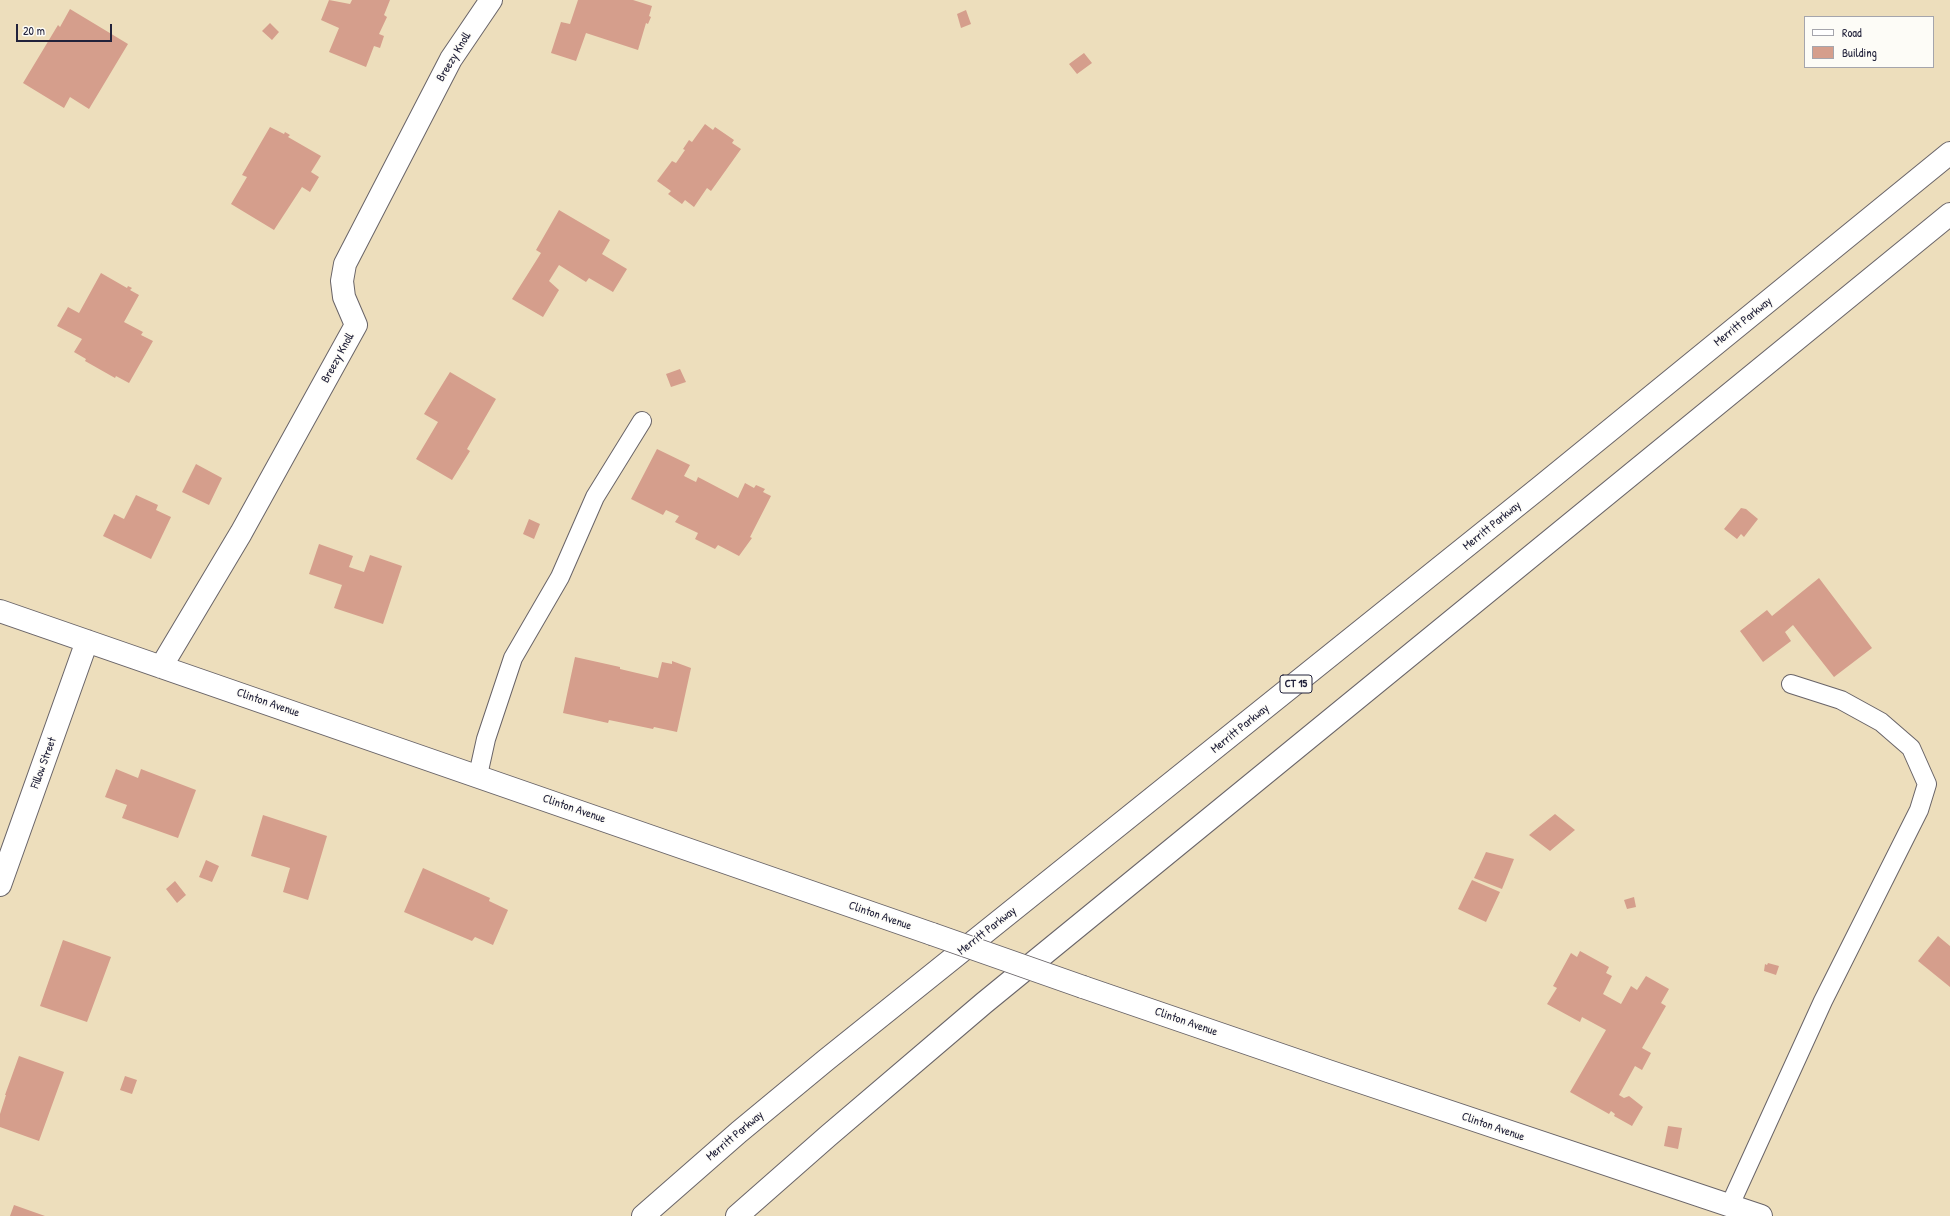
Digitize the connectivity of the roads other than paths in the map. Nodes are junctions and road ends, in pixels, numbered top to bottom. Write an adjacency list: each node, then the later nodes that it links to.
1 (490, 0): 7 (main road, Breezy Knoll)
2 (1950, 153): 12 (main road, Merritt Parkway / CT 15)
3 (1950, 214): 13 (main road)
4 (642, 420): 9 (lane)
5 (0, 611): 6 (main road, Clinton Avenue)
6 (87, 641): 7 (main road, Clinton Avenue); 10 (main road, Fillow Street)
7 (161, 667): 9 (main road, Clinton Avenue)
8 (1791, 684): 11 (lane)
9 (478, 775): 11 (main road, Clinton Avenue, bridge)
10 (0, 885)
11 (1730, 1205): 14 (main road, Clinton Avenue)
12 (643, 1216)
13 (737, 1216)
14 (1762, 1216)

